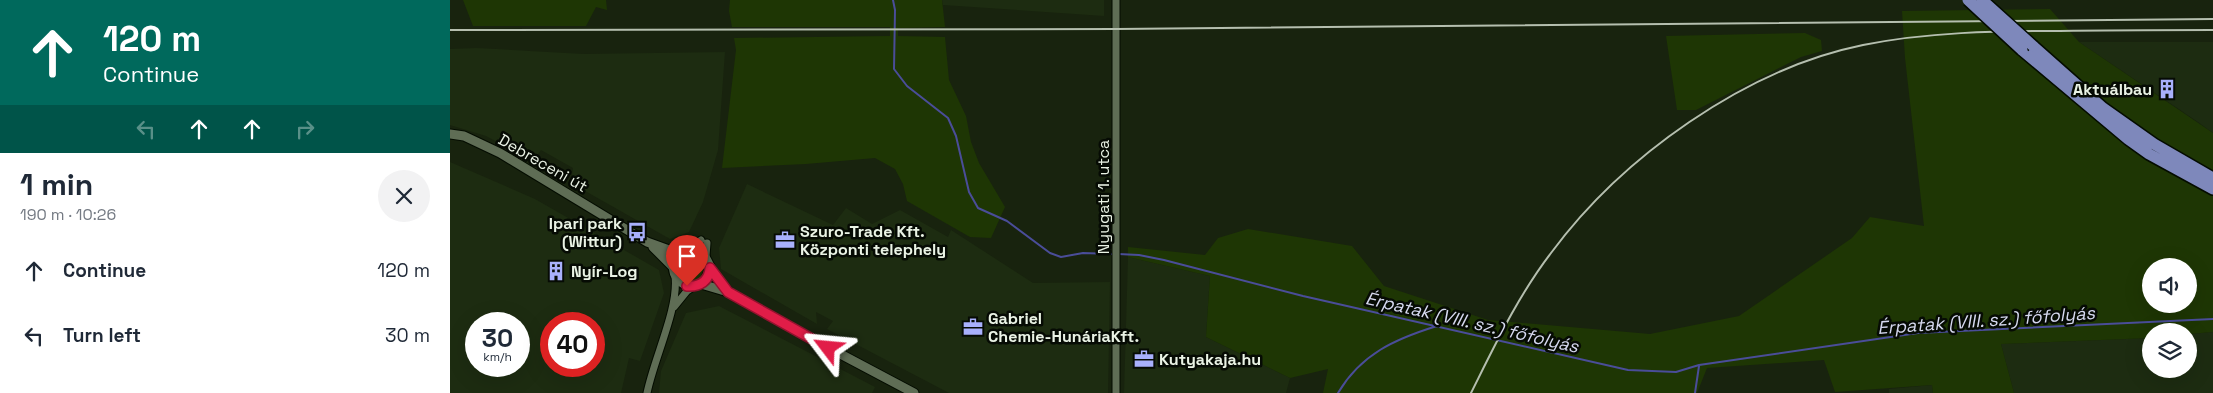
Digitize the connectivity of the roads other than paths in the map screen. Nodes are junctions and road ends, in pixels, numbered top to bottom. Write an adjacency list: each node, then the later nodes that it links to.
1 (1116, 0): 18 (street, Nyugati 1. utca)
2 (1968, 0): 4 (main road, bridge)
3 (1982, 0): 4 (main road, bridge)
4 (2028, 48): 6 (main road); 7 (main road)
5 (450, 134): 8 (street, Debreceni út)
6 (2213, 178)
7 (2213, 189)
8 (647, 242): 9 (street); 12 (street)
9 (683, 252): 10 (street); 10 (street); 12 (street)
10 (706, 256): 11 (street)
11 (710, 268): 13 (street); 14 (street)
12 (674, 272): 13 (street); 15 (street)
13 (697, 286): 14 (street); 15 (street)
14 (728, 292): 17 (street)
15 (672, 310): 16 (street)
16 (647, 393)
17 (914, 393)
18 (1116, 393)

